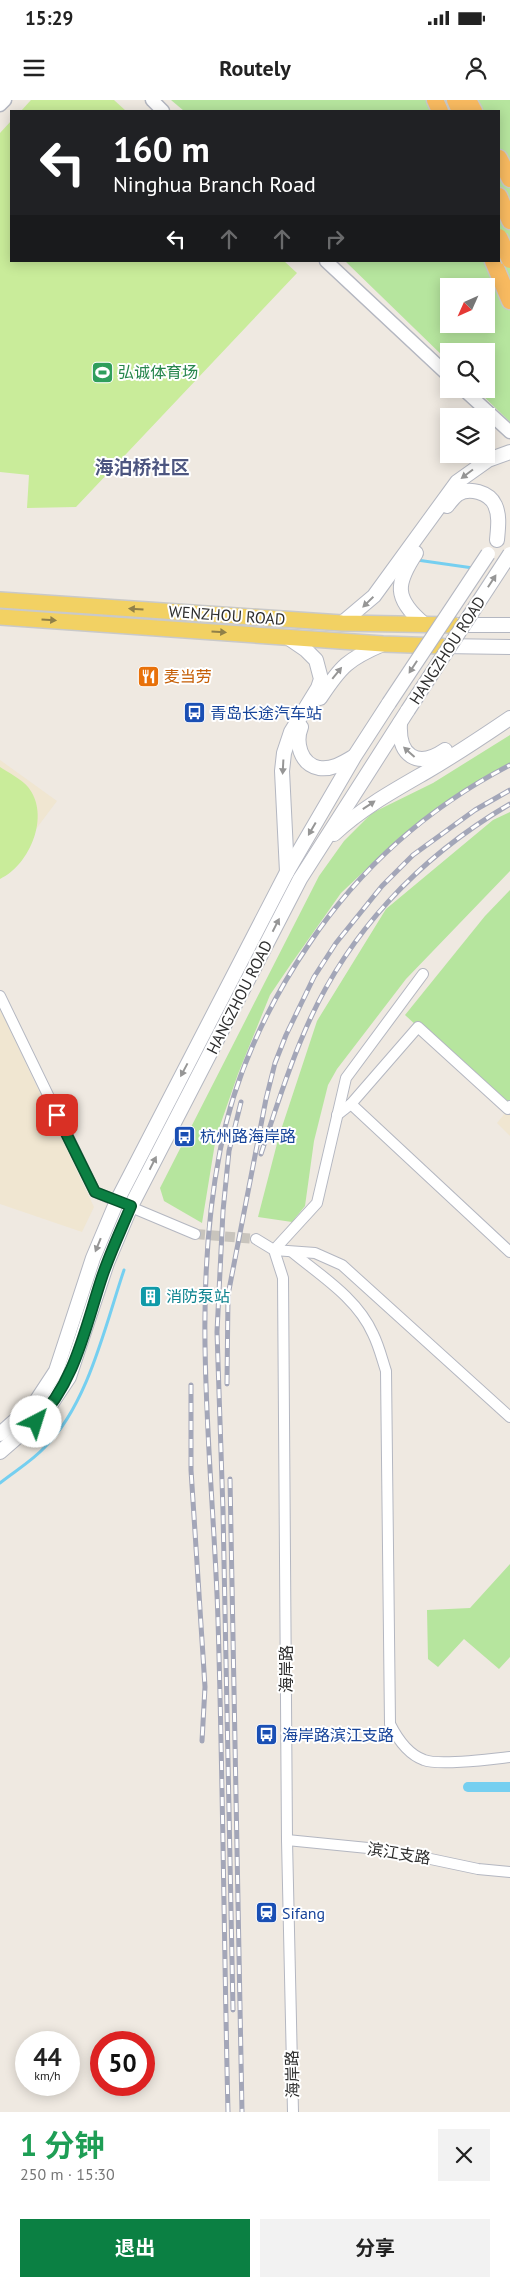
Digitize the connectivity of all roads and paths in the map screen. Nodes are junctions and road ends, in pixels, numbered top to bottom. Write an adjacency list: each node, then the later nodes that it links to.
1 (5, 100): 3 (street)
2 (152, 100): 4 (street)
3 (0, 105)
4 (162, 110)
5 (500, 160): 6 (highway)
6 (510, 180)
7 (500, 198): 8 (highway)
8 (510, 221)
9 (500, 239): 10 (highway, bridge)
10 (510, 260)
11 (327, 262): 14 (street)
12 (493, 262): 13 (highway)
13 (510, 301)
14 (440, 368)
15 (473, 398): 16 (street)
16 (510, 432)
17 (510, 452): 23 (main road, one-way to 23)
18 (510, 517): 19 (main road, HANGZHOU ROAD)
19 (497, 540): 24 (main road); 34 (main road, HANGZHOU ROAD, one-way to 34, bridge)
20 (510, 553): 33 (main road, HANGZHOU ROAD, one-way to 20, bridge)
21 (0, 600): 23 (main road, WENZHOU ROAD, one-way to 21)
22 (0, 617): 27 (main road, WENZHOU ROAD, one-way to 27)
23 (342, 623): 24 (main road, WENZHOU ROAD)
24 (424, 624): 25 (main road, WENZHOU ROAD)
25 (454, 625): 26 (main road)
26 (510, 625)
27 (288, 637): 28 (main road, WENZHOU ROAD); 36 (main road, one-way to 36)
28 (383, 644): 29 (main road, WENZHOU ROAD); 34 (main road, one-way to 28)
29 (441, 646): 30 (main road)
30 (508, 648)
31 (510, 707): 33 (main road, one-way to 33)
32 (510, 718): 35 (main road, one-way to 32)
33 (400, 723): 35 (main road, HANGZHOU ROAD)
34 (354, 756): 36 (main road, HANGZHOU ROAD, one-way to 36)
35 (319, 848): 43 (main road, HANGZHOU ROAD, one-way to 35)
36 (288, 872): 42 (main road, HANGZHOU ROAD, one-way to 42)
37 (423, 974): 41 (street)
38 (0, 996): 42 (street)
39 (351, 1104): 40 (street); 41 (street); 48 (street)
40 (510, 1106)
41 (338, 1115): 46 (street)
42 (117, 1200): 43 (street); 50 (main road, HANGZHOU ROAD, one-way to 50)
43 (131, 1206): 44 (street); 51 (main road, HANGZHOU ROAD)
44 (195, 1234)
45 (256, 1238): 46 (street)
46 (274, 1250): 47 (street); 53 (street, 海岸路)
47 (292, 1252): 49 (street); 52 (street)
48 (510, 1252)
49 (510, 1417)
50 (0, 1434)
51 (0, 1452)
52 (510, 1757)
53 (287, 1840): 54 (street, 滨江支路); 55 (street, 海岸路)
54 (510, 1872)
55 (293, 2112)

